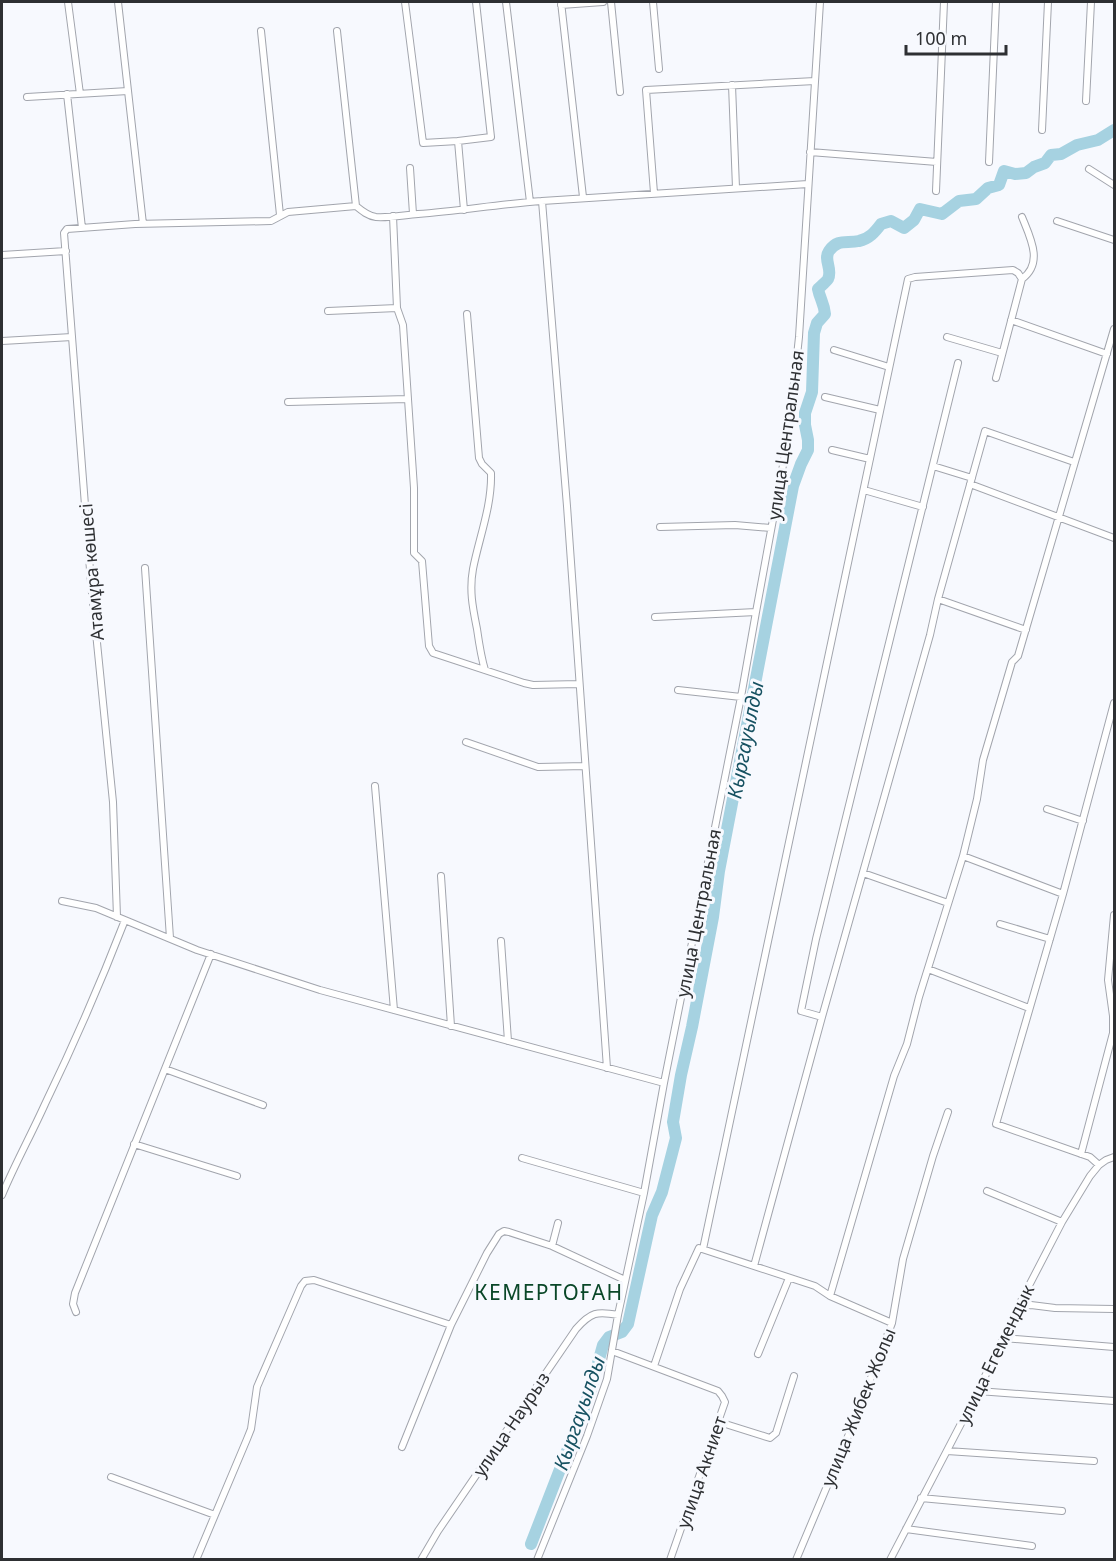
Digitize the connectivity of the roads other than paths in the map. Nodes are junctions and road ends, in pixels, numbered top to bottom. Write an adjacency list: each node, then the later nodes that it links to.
1 (68, 2): 23 (street)
2 (118, 2): 20 (street)
3 (405, 2): 27 (street)
4 (476, 2): 27 (street)
5 (506, 2): 40 (street)
6 (603, 2): 14 (street)
7 (611, 2): 21 (street)
8 (653, 2): 17 (street)
9 (820, 2): 18 (street, улица Центральная)
10 (944, 2): 29 (street)
11 (996, 2): 30 (street)
12 (1048, 2): 26 (street)
13 (1091, 2): 25 (street)
14 (561, 3): 38 (street)
15 (261, 31): 44 (street)
16 (337, 31): 41 (street)
17 (659, 69)
18 (815, 81): 19 (street); 28 (street, улица Центральная)
19 (732, 85): 35 (street); 37 (street)
20 (128, 91): 23 (street); 48 (street)
21 (620, 92)
22 (67, 94): 23 (street); 24 (street); 49 (street)
23 (80, 94)
24 (27, 97)
25 (1086, 101)
26 (1042, 130)
27 (458, 141): 42 (street)
28 (810, 152): 29 (street); 33 (street, улица Центральная)
29 (937, 162): 36 (street)
30 (989, 162)
31 (410, 168): 43 (street)
32 (1089, 169): 34 (street)
33 (808, 184): 35 (street); 81 (street, улица Центральная)
34 (1114, 185)
35 (736, 188): 37 (street)
36 (936, 191)
37 (654, 193): 38 (street)
38 (583, 197): 39 (street)
39 (542, 201): 40 (street); 89 (street)
40 (530, 202): 42 (street)
41 (356, 206): 44 (street); 45 (street)
42 (464, 210): 43 (street)
43 (413, 214): 45 (street)
44 (280, 215): 48 (street)
45 (393, 216): 54 (street)
46 (1022, 217): 53 (street)
47 (1057, 221): 50 (street)
48 (143, 224): 49 (street)
49 (82, 228): 51 (street, Атамұра көшесі)
50 (1114, 240)
51 (66, 251): 52 (street); 60 (street, Атамұра көшесі)
52 (2, 255)
53 (1022, 279): 57 (street); 66 (street)
54 (397, 308): 55 (street); 69 (street)
55 (328, 311)
56 (467, 314): 88 (street)
57 (1011, 320): 63 (street); 64 (street)
58 (1114, 329): 64 (street)
59 (948, 336): 63 (street)
60 (72, 337): 61 (street); 105 (street, Атамұра көшесі)
61 (2, 341)
62 (834, 350): 66 (street)
63 (1002, 353): 67 (street)
64 (1107, 354): 74 (street)
65 (958, 363): 75 (street)
66 (889, 367): 71 (street)
67 (996, 378)
68 (825, 397): 71 (street)
69 (408, 399): 70 (street); 88 (street)
70 (288, 402)
71 (880, 410): 73 (street)
72 (832, 450): 73 (street)
73 (870, 459): 77 (street)
74 (1074, 462): 76 (street); 79 (street)
75 (933, 466): 76 (street); 78 (street)
76 (971, 481): 79 (street); 84 (street)
77 (864, 490): 78 (street); 135 (street)
78 (923, 507): 115 (street)
79 (1059, 517): 82 (street); 87 (street)
80 (660, 527): 81 (street)
81 (771, 528): 85 (street, улица Центральная)
82 (1114, 538)
83 (145, 568): 108 (street)
84 (938, 599): 87 (street); 99 (street)
85 (756, 612): 86 (street); 91 (street, улица Центральная)
86 (655, 617)
87 (1026, 630): 98 (street)
88 (485, 670): 89 (street)
89 (579, 684): 94 (street)
90 (678, 690): 91 (street)
91 (741, 697): 120 (street, улица Центральная)
92 (1114, 703): 97 (street)
93 (466, 742): 94 (street)
94 (585, 766): 118 (street)
95 (375, 786): 114 (street)
96 (1047, 809): 97 (street)
97 (1083, 821): 101 (street)
98 (963, 856): 101 (street); 103 (street)
99 (863, 873): 103 (street); 115 (street)
100 (441, 876): 116 (street)
101 (1063, 894): 109 (street)
102 (62, 901): 105 (street)
103 (948, 903): 112 (street)
104 (1114, 915): 124 (street)
105 (117, 916): 106 (street)
106 (125, 920): 108 (street); 131 (street)
107 (1000, 924): 109 (street)
108 (170, 938): 111 (street)
109 (1050, 939): 113 (street)
110 (501, 941): 117 (street)
111 (211, 954): 114 (street); 119 (street)
112 (928, 969): 113 (street); 139 (street)
113 (1029, 1008): 124 (street)
114 (394, 1010): 116 (street)
115 (822, 1017): 136 (street)
116 (451, 1026): 117 (street)
117 (508, 1041): 118 (street)
118 (607, 1068): 120 (street)
119 (165, 1069): 121 (street); 123 (street)
120 (664, 1083): 130 (street, улица Центральная)
121 (263, 1105)
122 (948, 1112): 144 (street, улица Жибек Жолы)
123 (134, 1144): 128 (street); 142 (street)
124 (1082, 1154): 127 (street)
125 (1113, 1157): 127 (street, улица Егемендык)
126 (522, 1158): 130 (street)
127 (1099, 1165): 132 (street, улица Егемендык)
128 (237, 1176)
129 (987, 1191): 132 (street)
130 (644, 1193): 138 (street, улица Центральная)
131 (2, 1195)
132 (1062, 1222): 140 (street, улица Егемендык)
133 (558, 1223): 134 (street)
134 (552, 1246): 138 (street); 145 (street)
135 (703, 1249): 136 (street); 150 (street)
136 (754, 1266): 137 (street)
137 (789, 1278): 139 (street); 149 (street)
138 (625, 1280): 143 (street, улица Центральная)
139 (830, 1296): 144 (street)
140 (1018, 1306): 141 (street); 146 (street, улица Егемендык)
141 (1114, 1309)
142 (76, 1312)
143 (618, 1315): 148 (street, улица Центральная); 165 (street, улица Наурыз)
144 (892, 1323): 168 (street, улица Жибек Жолы)
145 (451, 1325): 155 (street); 161 (street)
146 (1004, 1338): 147 (street); 152 (street, улица Егемендык)
147 (1114, 1347)
148 (612, 1351): 150 (street, улица Акниет); 166 (street, улица Центральная)
149 (758, 1354)
150 (654, 1366): 154 (street, улица Акниет)
151 (794, 1376): 154 (street)
152 (978, 1391): 153 (street); 156 (street, улица Егемендык)
153 (1114, 1401)
154 (719, 1422): 167 (street, улица Акниет)
155 (402, 1447)
156 (947, 1451): 157 (street); 159 (street, улица Егемендык)
157 (1094, 1461)
158 (111, 1477): 161 (street)
159 (921, 1498): 160 (street); 162 (street, улица Егемендык)
160 (1062, 1511)
161 (215, 1515): 164 (street)
162 (906, 1529): 163 (street); 169 (street, улица Егемендык)
163 (1032, 1546)
164 (196, 1560)
165 (421, 1560)
166 (537, 1560)
167 (670, 1560)
168 (796, 1560)
169 (890, 1560)

